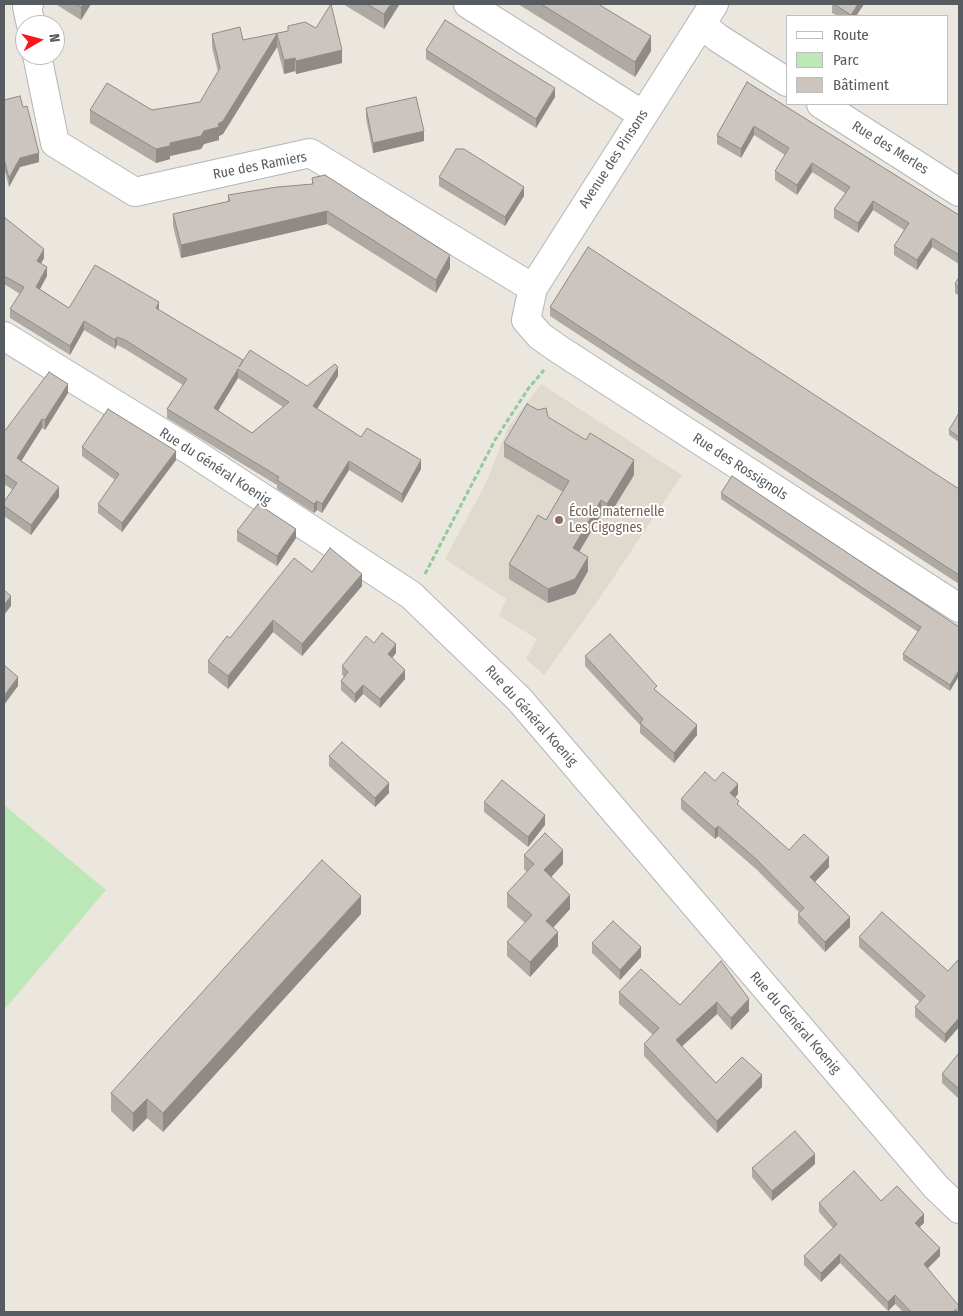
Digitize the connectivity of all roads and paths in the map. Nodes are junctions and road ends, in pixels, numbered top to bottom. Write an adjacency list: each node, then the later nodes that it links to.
1 (468, 4): 6 (street)
2 (707, 14): 4 (street); 6 (street, Avenue des Pinsons)
3 (39, 65): 8 (street, Rue des Ramiers)
4 (786, 81)
5 (823, 105): 7 (street, Rue des Merles)
6 (643, 115): 8 (street, Avenue des Pinsons)
7 (959, 192)
8 (533, 288): 9 (street, Avenue des Pinsons)
9 (526, 320): 11 (street, Rue des Rossignols)
10 (4, 336): 12 (street, Rue du Général Koenig)
11 (560, 350): 12 (path); 13 (street, Rue des Rossignols)
12 (411, 595): 14 (street, Rue du Général Koenig)
13 (959, 608)
14 (959, 1209)

